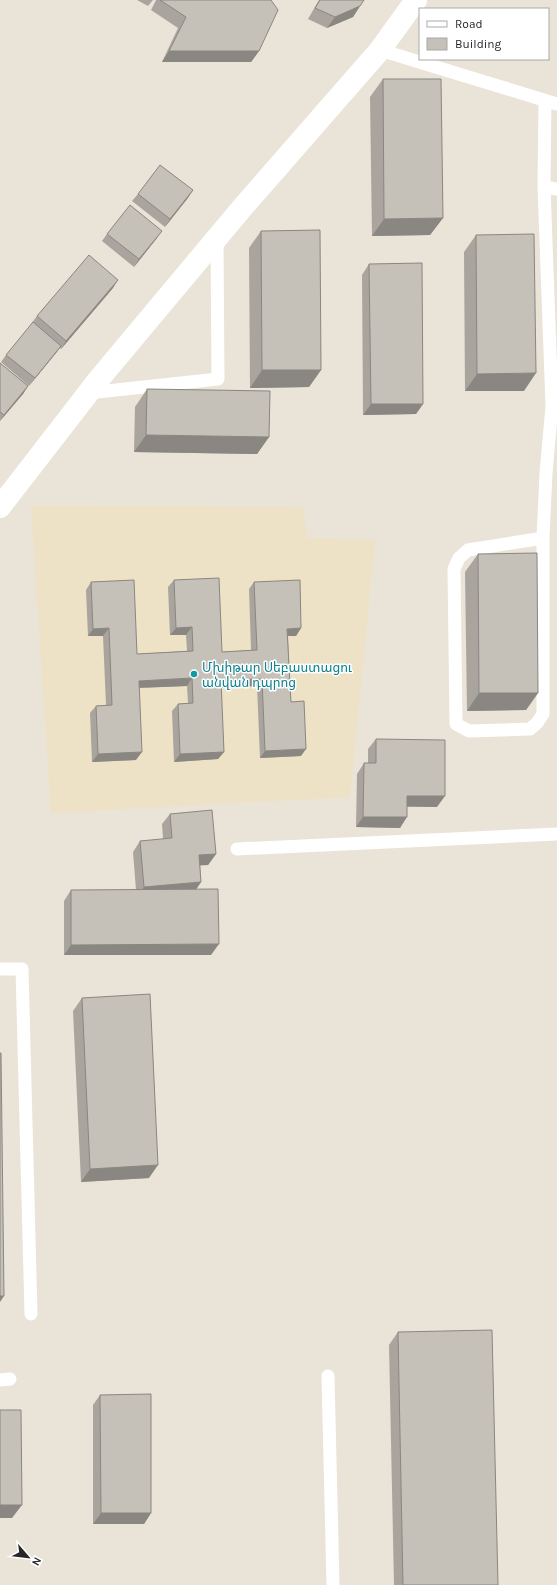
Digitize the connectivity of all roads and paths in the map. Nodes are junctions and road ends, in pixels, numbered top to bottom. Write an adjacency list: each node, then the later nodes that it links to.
1 (416, 0): 2 (street)
2 (380, 50): 3 (lane); 5 (street)
3 (551, 103): 4 (lane)
4 (551, 188): 7 (lane)
5 (217, 238): 6 (street); 6 (lane)
6 (88, 394): 8 (street)
7 (555, 409): 9 (lane)
8 (0, 507)
9 (543, 538): 9 (lane)
10 (557, 834): 11 (lane)
11 (237, 849)
12 (0, 969): 13 (lane)
13 (31, 1314)
14 (328, 1376): 15 (lane)
15 (334, 1585)

